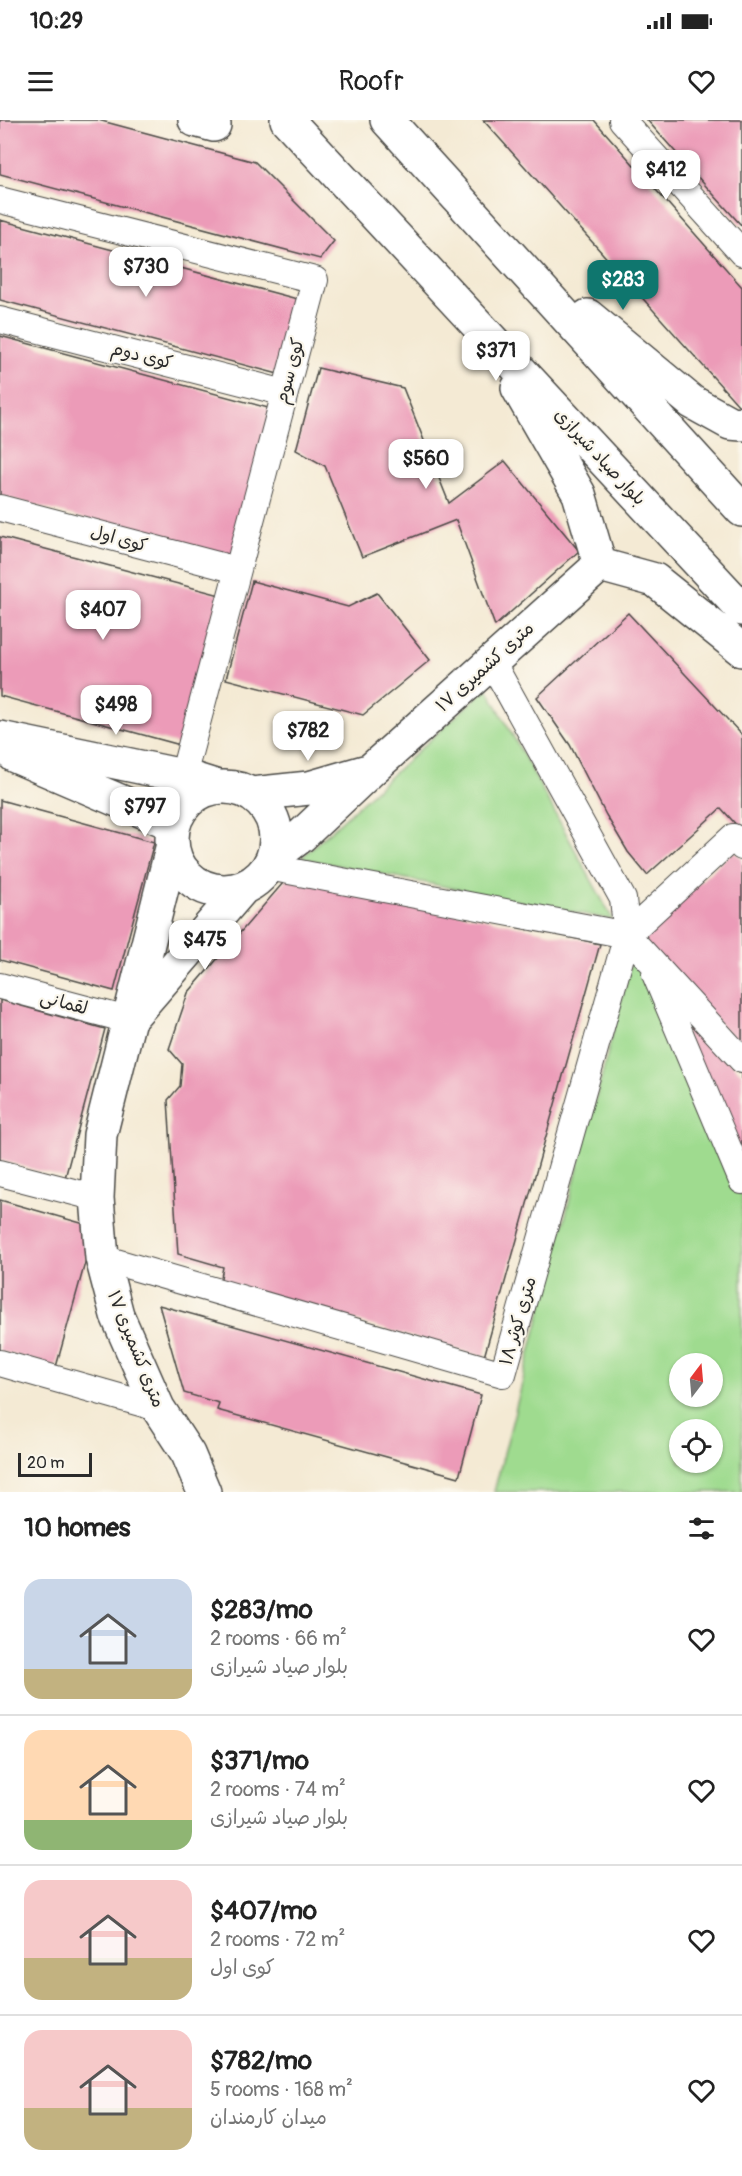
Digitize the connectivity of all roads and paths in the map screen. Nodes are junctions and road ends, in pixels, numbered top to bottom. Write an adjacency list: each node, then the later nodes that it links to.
1 (287, 120): 8 (street, بلوار صیاد شیرازی)
2 (387, 120): 5 (street)
3 (622, 120): 6 (street)
4 (0, 200): 9 (street, کوی سوم)
5 (491, 235): 10 (street); 12 (street)
6 (742, 253)
7 (0, 320): 9 (street, کوی دوم)
8 (488, 336): 13 (street); 15 (street, بلوار صیاد شیرازی)
9 (285, 393): 14 (street, کوی سوم)
10 (742, 424)
11 (0, 508): 14 (street, کوی اول)
12 (742, 510)
13 (600, 565): 16 (street); 17 (street, ۱۷ متری کشمیری)
14 (237, 570): 21 (street, کوی سوم)
15 (742, 609)
16 (742, 650)
17 (492, 662): 20 (street, ۱۷ متری کشمیری); 28 (street)
18 (0, 738): 21 (street)
19 (0, 749): 24 (street)
20 (371, 770): 23 (street); 26 (street, ۱۷ متری کشمیری)
21 (183, 776): 22 (street)
22 (218, 787): 23 (street); 24 (street)
23 (252, 794): 26 (street)
24 (172, 836): 27 (street); 31 (street, ۱۷ متری کشمیری)
25 (742, 847): 28 (street)
26 (271, 862): 27 (street); 28 (street)
27 (243, 888): 31 (street)
28 (627, 935): 29 (street); 36 (street, ۱۸ متری کوثر)
29 (648, 958): 32 (street); 34 (street)
30 (0, 986): 31 (street, لقمانی)
31 (128, 1020): 35 (street, ۱۷ متری کشمیری)
32 (742, 1060)
33 (0, 1173): 35 (street)
34 (742, 1180)
35 (97, 1198): 36 (street, ۱۷ متری کشمیری)
36 (102, 1258): 38 (street, ۱۷ متری کشمیری)
37 (0, 1363): 38 (street)
38 (158, 1408): 39 (street, ۱۷ متری کشمیری)
39 (204, 1492)

